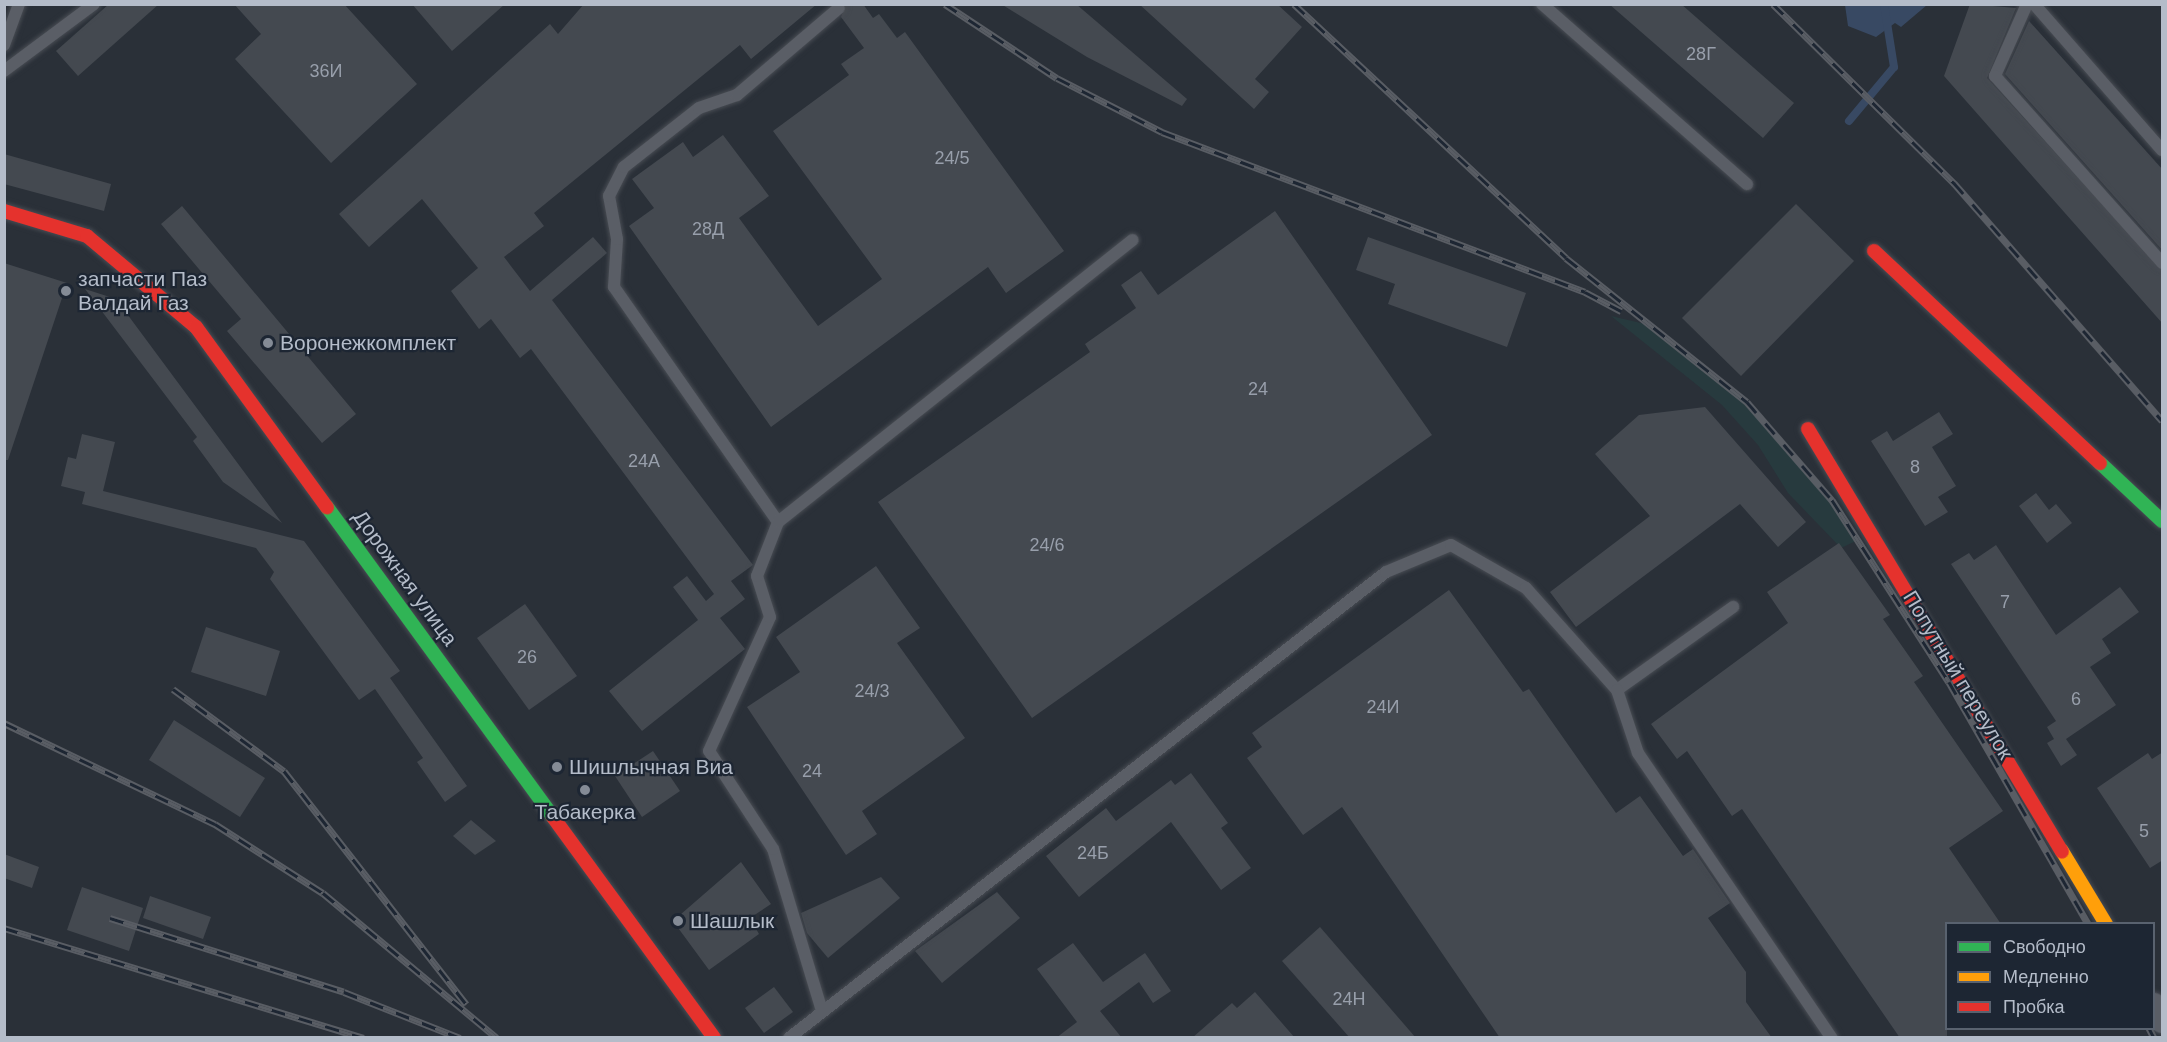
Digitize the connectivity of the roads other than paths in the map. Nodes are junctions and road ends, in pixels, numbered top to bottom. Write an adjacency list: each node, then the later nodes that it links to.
1 (19, 4): 7 (lane)
2 (94, 4): 8 (lane)
3 (1542, 4): 10 (lane)
4 (2027, 4): 14 (lane)
5 (2034, 4): 9 (lane)
6 (839, 8): 17 (lane)
7 (4, 45)
8 (4, 71)
9 (2163, 150)
10 (1747, 184)
11 (4, 211): 24 (street, Дорожная улица)
12 (1133, 240): 17 (lane)
13 (1874, 251): 16 (street)
14 (2163, 263)
15 (1808, 429): 20 (street, Попутный переулок)
16 (2163, 521)
17 (778, 522): 22 (lane)
18 (1733, 607): 19 (lane)
19 (1617, 690): 22 (lane); 26 (lane)
20 (2105, 922)
21 (2155, 1007): 23 (street)
22 (822, 1011): 25 (lane)
23 (2163, 1021)
24 (714, 1038)
25 (789, 1038)
26 (1832, 1038)

